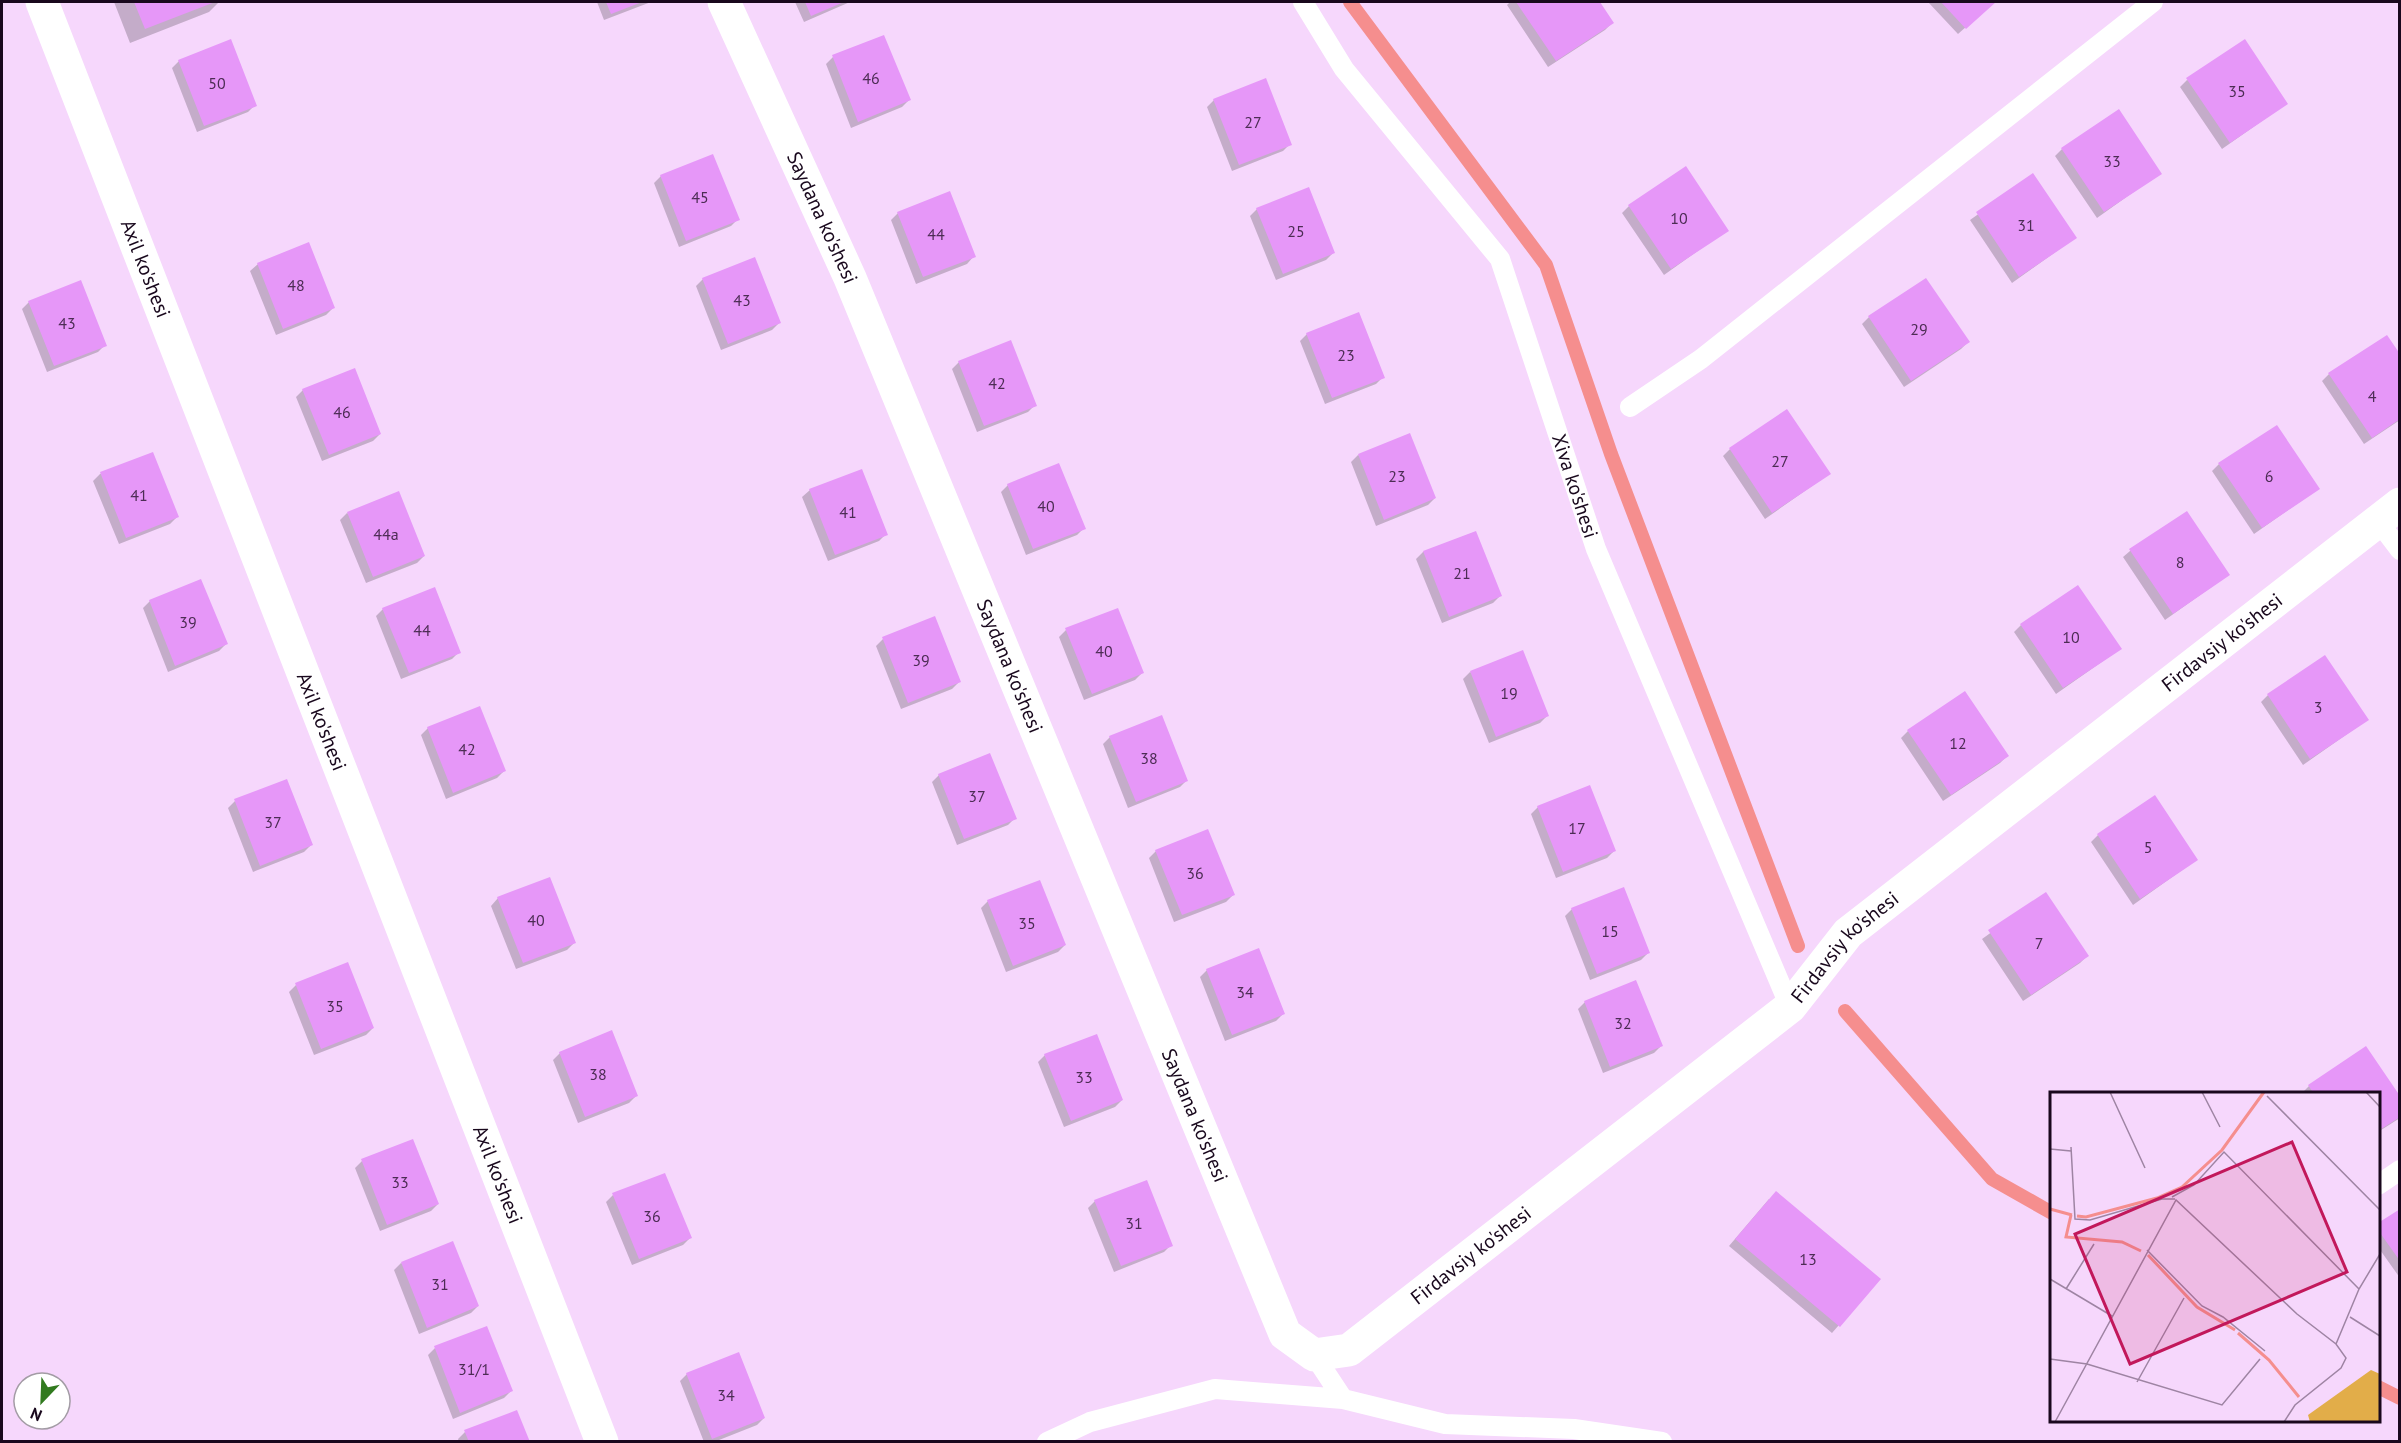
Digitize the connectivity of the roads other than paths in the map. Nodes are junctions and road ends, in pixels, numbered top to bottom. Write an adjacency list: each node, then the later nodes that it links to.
1 (42, 2): 13 (street, Axil ko'shesi)
2 (724, 2): 11 (street, Saydana ko'shesi)
3 (1303, 2): 8 (lane, Xiva ko'shesi)
4 (2153, 2): 5 (lane)
5 (1630, 406)
6 (2389, 513): 7 (lane); 8 (street, Firdavsiy ko'shesi)
7 (2400, 550)
8 (1790, 1007): 11 (street, Firdavsiy ko'shesi)
9 (2400, 1170): 10 (lane)
10 (2380, 1184)
11 (1314, 1355): 12 (lane)
12 (1343, 1399): 14 (lane); 15 (lane)
13 (602, 1442)
14 (1047, 1442)
15 (1662, 1442)

